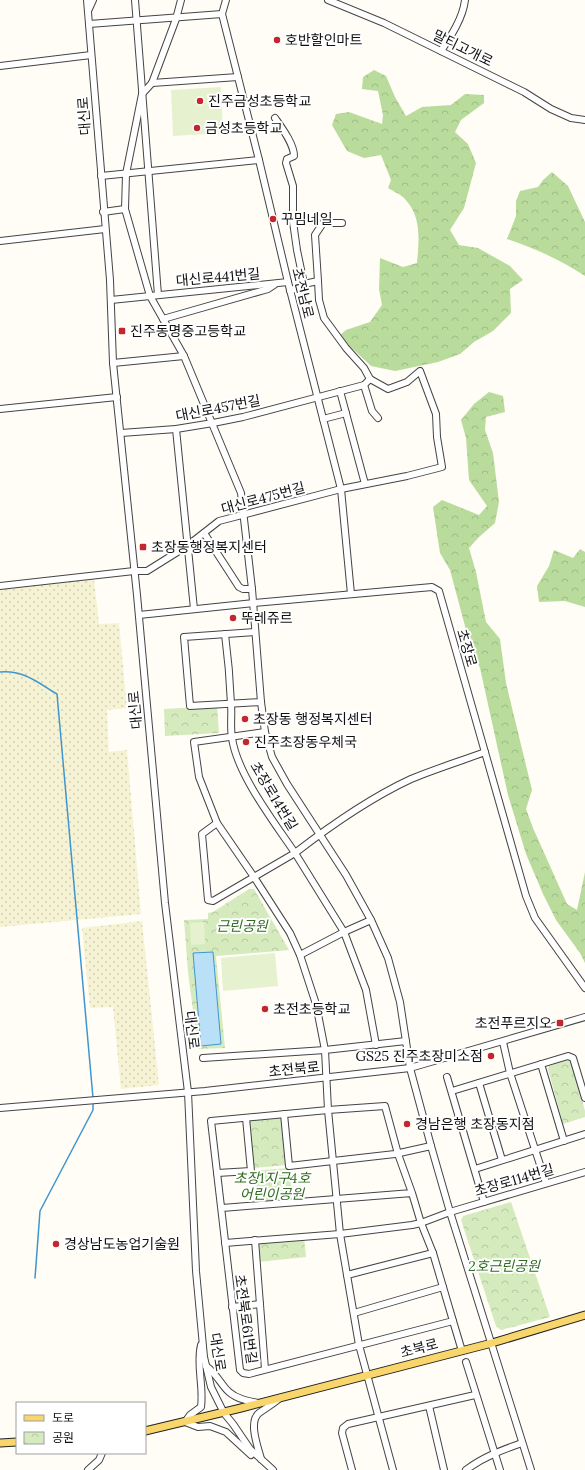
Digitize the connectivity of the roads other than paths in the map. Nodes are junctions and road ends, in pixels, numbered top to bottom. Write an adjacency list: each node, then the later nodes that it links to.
1 (87, 0): 8 (street, 대신로)
2 (93, 0): 8 (street)
3 (135, 0): 11 (street)
4 (181, 0): 10 (street)
5 (226, 0): 9 (street)
6 (328, 0): 13 (street, 말티고개로)
7 (465, 0): 13 (street)
8 (88, 11): 12 (street, 대신로)
9 (222, 14): 10 (street); 16 (street, 초전남로)
10 (176, 18): 11 (street); 17 (street)
11 (137, 20): 12 (street); 18 (street)
12 (89, 24): 14 (street, 대신로)
13 (441, 51): 20 (street, 말티고개로)
14 (91, 55): 15 (street); 24 (street, 대신로)
15 (0, 66)
16 (238, 77): 17 (street); 21 (street, 초전남로)
17 (152, 83): 18 (street)
18 (142, 94): 22 (street); 23 (street)
19 (276, 118): 33 (street)
20 (585, 120)
21 (259, 160): 22 (street); 31 (street, 초전남로)
22 (148, 170): 23 (street); 35 (street)
23 (126, 174): 24 (street); 25 (street)
24 (101, 176): 26 (street, 대신로)
25 (125, 209): 26 (street); 36 (street)
26 (103, 212): 28 (street, 대신로)
27 (342, 223): 30 (street)
28 (104, 230): 29 (street); 37 (street, 대신로)
29 (0, 241)
30 (318, 281): 33 (street); 41 (street)
31 (288, 282): 32 (street, 대신로441번길); 34 (street, 초전남로)
32 (275, 284): 35 (street, 대신로441번길); 38 (street)
33 (304, 284): 34 (street)
34 (290, 291): 45 (street, 초전남로)
35 (158, 295): 36 (street, 대신로441번길)
36 (150, 296): 37 (street, 대신로441번길); 38 (street, 초장로14번길)
37 (111, 300): 40 (street, 대신로)
38 (163, 319): 39 (street, 초장로14번길)
39 (184, 356): 40 (street); 50 (street, 초장로14번길)
40 (113, 363): 44 (street, 대신로)
41 (370, 379): 42 (street); 53 (street, 대신로475번길)
42 (364, 385): 43 (street, 대신로457번길); 48 (street)
43 (340, 391): 45 (street, 대신로457번길); 47 (street)
44 (118, 397): 46 (street); 52 (street, 대신로)
45 (318, 398): 49 (street, 초전남로); 50 (street, 대신로457번길)
46 (0, 409)
47 (346, 413): 49 (street); 53 (street)
48 (378, 418)
49 (323, 419): 54 (street, 초전남로)
50 (213, 423): 51 (street, 대신로457번길); 55 (street, 초장로14번길)
51 (176, 429): 52 (street, 대신로457번길); 57 (street)
52 (121, 433): 58 (street, 대신로)
53 (365, 484): 54 (street, 대신로475번길)
54 (341, 489): 55 (street, 대신로475번길); 61 (street, 초전남로)
55 (244, 514): 56 (street, 대신로475번길); 60 (street, 초장로14번길)
56 (204, 533): 57 (street, 대신로475번길); 60 (street)
57 (187, 546): 58 (street, 대신로475번길); 63 (street)
58 (134, 571): 59 (street); 64 (street, 대신로)
59 (0, 586)
60 (252, 588): 62 (street, 초장로14번길)
61 (351, 594): 62 (street, 초장로); 71 (street, 초장로)
62 (254, 603): 63 (street, 초장로); 65 (street, 초장로14번길)
63 (194, 610): 64 (street, 초장로)
64 (139, 615): 95 (street, 대신로)
65 (255, 632): 66 (street); 67 (street, 초장로14번길)
66 (225, 634): 68 (street); 68 (street)
67 (261, 702): 68 (street); 69 (street, 초장로14번길)
68 (231, 704): 70 (street, 초장로14번길)
69 (265, 732): 70 (street); 73 (street, 초장로14번길)
70 (232, 737): 72 (street); 74 (street, 초장로14번길)
71 (485, 752): 73 (street); 79 (street, 초장로)
72 (217, 823): 75 (street); 75 (street)
73 (319, 834): 74 (street); 76 (street, 초장로14번길)
74 (295, 853): 75 (street); 77 (street, 초장로14번길)
75 (254, 877): 78 (street)
76 (371, 920): 77 (street); 81 (street, 초장로14번길)
77 (344, 932): 78 (street); 83 (street, 초장로14번길)
78 (300, 955): 84 (street)
79 (585, 988)
80 (585, 1017): 82 (street, 초전북로)
81 (406, 1040): 83 (street); 87 (street, 초장로14번길)
82 (503, 1042): 87 (street, 초전북로); 90 (street)
83 (376, 1045): 84 (street)
84 (325, 1050): 85 (street); 91 (street)
85 (203, 1058)
86 (541, 1064): 89 (street); 90 (street); 102 (street)
87 (410, 1068): 91 (street, 초전북로); 103 (street, 초장로14번길)
88 (585, 1069): 89 (street)
89 (577, 1072): 96 (street)
90 (510, 1073): 93 (street); 104 (street)
91 (326, 1077): 95 (street, 초전북로); 98 (street)
92 (447, 1077): 94 (street)
93 (479, 1083): 94 (street); 106 (street)
94 (452, 1091): 108 (street)
95 (188, 1092): 97 (street, 초전북로); 129 (street, 대신로)
96 (585, 1098)
97 (0, 1108)
98 (328, 1110): 99 (street, 초전북로61번길); 105 (street, 초전북로61번길); 107 (street)
99 (284, 1114): 100 (street, 초전북로61번길); 107 (street)
100 (246, 1118): 110 (street); 110 (street, 초전북로61번길)
101 (585, 1134): 102 (street)
102 (564, 1141): 104 (street)
103 (432, 1146): 105 (street); 116 (street, 초장로14번길)
104 (536, 1149): 106 (street); 111 (street)
105 (398, 1154): 107 (street); 112 (street, 초전북로61번길)
106 (502, 1160): 108 (street)
107 (334, 1162): 113 (street)
108 (475, 1169): 114 (street)
109 (585, 1172): 111 (street, 초장로114번길)
110 (217, 1173): 115 (street, 초전북로61번길)
111 (546, 1183): 114 (street, 초장로114번길)
112 (412, 1193): 113 (street); 117 (street, 초전북로61번길)
113 (337, 1198): 115 (street); 118 (street)
114 (484, 1202): 116 (street, 초장로114번길)
115 (222, 1208): 120 (street, 초전북로61번길)
116 (450, 1212): 117 (street); 130 (street, 초장로14번길)
117 (421, 1223): 118 (street); 121 (street, 초전북로61번길)
118 (340, 1234): 119 (street); 122 (street)
119 (255, 1240): 120 (street); 124 (street)
120 (224, 1243): 125 (street, 초전북로61번길)
121 (433, 1254): 122 (street); 123 (street)
122 (347, 1275): 126 (street)
123 (443, 1287): 126 (street); 128 (street)
124 (260, 1304): 125 (street); 135 (street)
125 (232, 1307): 135 (street, 초전북로61번길)
126 (354, 1313): 131 (street)
127 (585, 1315): 130 (main road, 초북로)
128 (453, 1321): 131 (street, 초전북로61번길); 132 (street)
129 (203, 1340): 134 (street, 대신로); 143 (street)
130 (492, 1343): 132 (main road, 초북로); 146 (street)
131 (359, 1345): 135 (street, 초전북로61번길); 136 (street)
132 (462, 1351): 136 (main road, 초북로)
133 (466, 1362): 137 (street)
134 (206, 1366): 139 (street); 141 (street, 대신로)
135 (265, 1369)
136 (368, 1375): 138 (main road, 초북로); 142 (street)
137 (475, 1395): 140 (street); 148 (street)
138 (281, 1398): 139 (main road, 초북로); 150 (street)
139 (260, 1403): 141 (main road, 초북로)
140 (429, 1406): 142 (street); 155 (street)
141 (224, 1413): 143 (main road, 초북로); 150 (street, 대신로)
142 (379, 1417): 153 (street); 154 (street)
143 (185, 1422): 144 (main road, 초북로); 150 (street)
144 (146, 1431)
145 (16, 1442): 147 (main road)
146 (522, 1442): 148 (street); 158 (street)
147 (0, 1443)
148 (494, 1453): 156 (street); 157 (street)
149 (102, 1454): 151 (street)
150 (261, 1459): 152 (street, 대신로)
151 (88, 1470)
152 (273, 1470)
153 (352, 1470)
154 (393, 1470)
155 (444, 1470)
156 (466, 1470)
157 (500, 1470)
158 (532, 1470)

